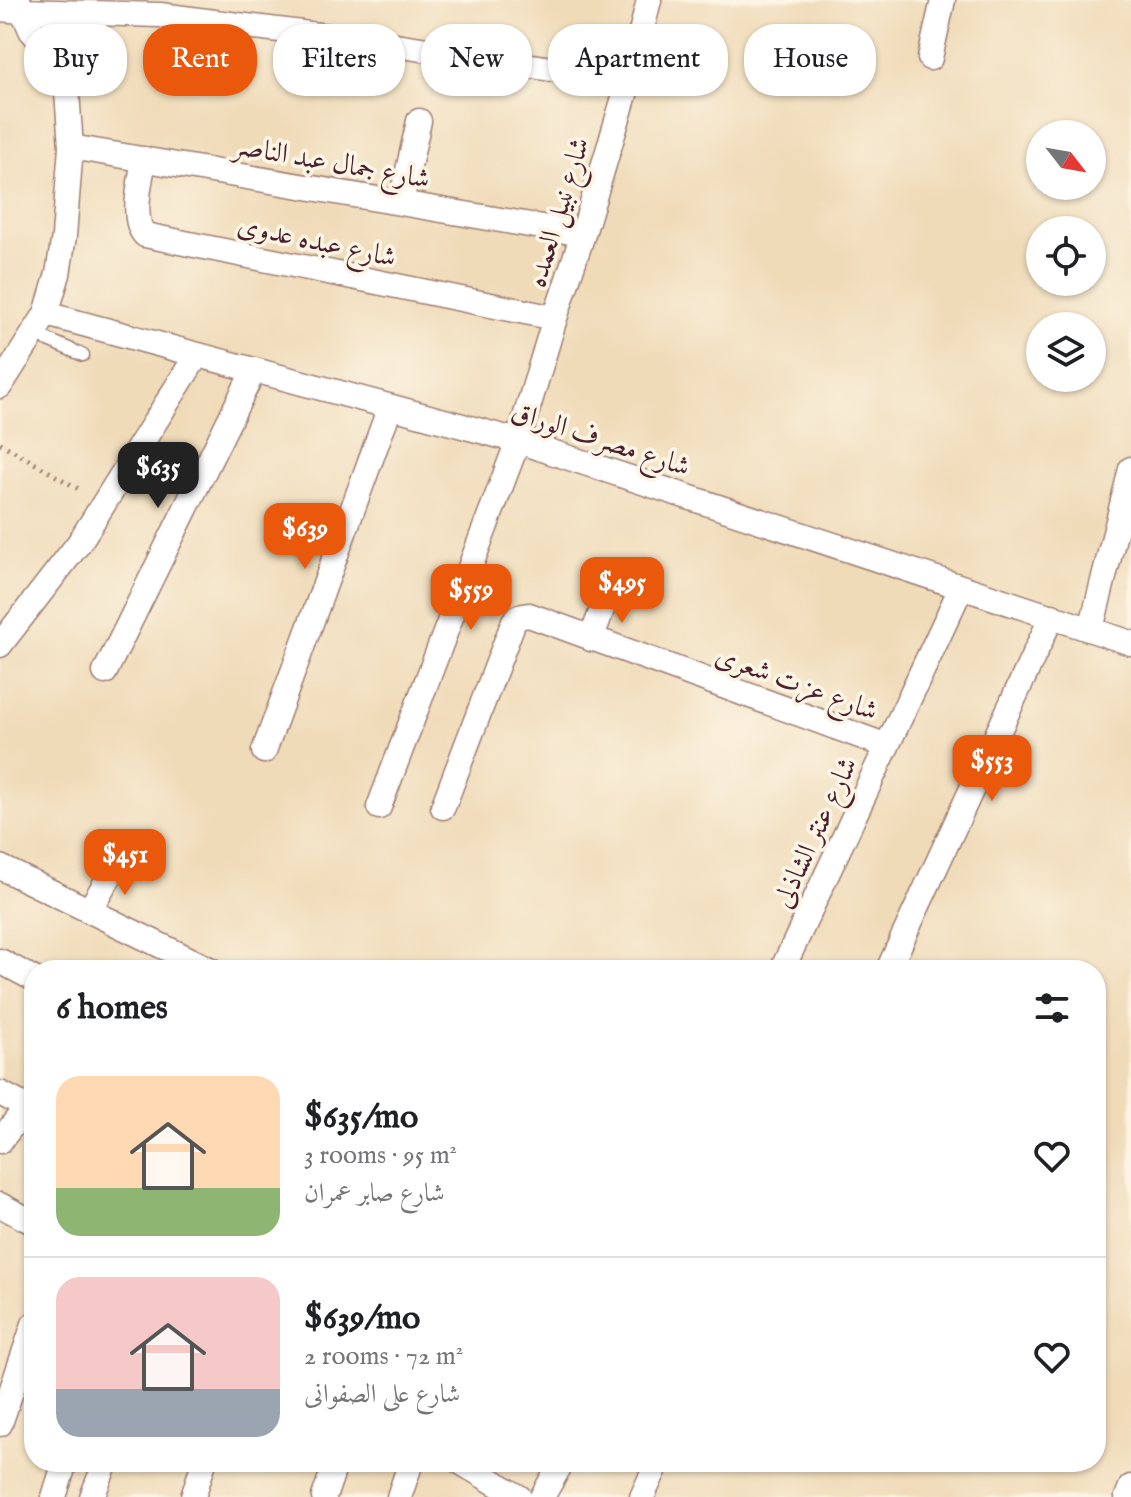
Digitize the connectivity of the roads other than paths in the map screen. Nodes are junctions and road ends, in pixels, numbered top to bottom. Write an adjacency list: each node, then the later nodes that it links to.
1 (649, 0): 4 (street, شارع نبيل العمده)
2 (943, 0): 5 (street)
3 (14, 7): 6 (street); 9 (street)
4 (643, 24)
5 (930, 58)
6 (548, 69)
7 (624, 96): 12 (street, شارع نبيل العمده)
8 (419, 121): 11 (street)
9 (71, 147): 10 (street, شارع جمال عبد الناصر); 14 (street)
10 (144, 159): 11 (street, شارع جمال عبد الناصر); 13 (street, شارع عبده عدوى)
11 (401, 202): 12 (street, شارع جمال عبد الناصر)
12 (583, 234): 13 (street, شارع نبيل العمده)
13 (555, 318): 20 (street, شارع نبيل العمده)
14 (40, 324): 15 (lane); 16 (street, شارع مصرف الوراق); 18 (street)
15 (83, 355)
16 (197, 355): 17 (street, شارع مصرف الوراق); 28 (street)
17 (254, 370): 19 (street, شارع مصرف الوراق); 29 (street)
18 (0, 386)
19 (390, 407): 20 (street, شارع مصرف الوراق); 31 (street)
20 (518, 441): 22 (street, شارع مصرف الوراق); 32 (street, شارع نبيل العمده)
21 (1131, 469): 25 (street)
22 (961, 588): 24 (street, شارع مصرف الوراق); 30 (street, شارع عنتر الشاذلى)
23 (608, 594): 26 (street)
24 (1052, 616): 25 (street, شارع مصرف الوراق); 39 (street)
25 (1091, 629): 27 (street, شارع مصرف الوراق)
26 (591, 639): 30 (street, شارع عزت شعرى); 33 (street, شارع عزت شعرى)
27 (1131, 643)
28 (0, 645)
29 (105, 672)
30 (887, 746): 38 (street, شارع عنتر الشاذلى)
31 (264, 751)
32 (379, 807)
33 (443, 807)
34 (120, 859): 36 (street)
35 (0, 867): 36 (street)
36 (89, 911): 37 (street)
37 (190, 960)
38 (787, 960)
39 (893, 960)
40 (0, 961): 41 (street)
41 (24, 974)
42 (0, 1093): 43 (street)
43 (24, 1106)
44 (24, 1115): 45 (street)
45 (0, 1141)
46 (0, 1205): 47 (street)
47 (24, 1218)
48 (24, 1353): 49 (street)
49 (0, 1424)
50 (62, 1472): 59 (street)
51 (102, 1472): 60 (street)
52 (201, 1472): 61 (street)
53 (333, 1472): 62 (street)
54 (408, 1472): 63 (street)
55 (477, 1472): 64 (street)
56 (556, 1472): 65 (street)
57 (653, 1472): 66 (street)
58 (1131, 1487): 67 (street)
59 (54, 1497)
60 (92, 1497)
61 (193, 1497)
62 (324, 1497)
63 (399, 1497)
64 (519, 1497)
65 (542, 1497)
66 (642, 1497)
67 (1127, 1497)

